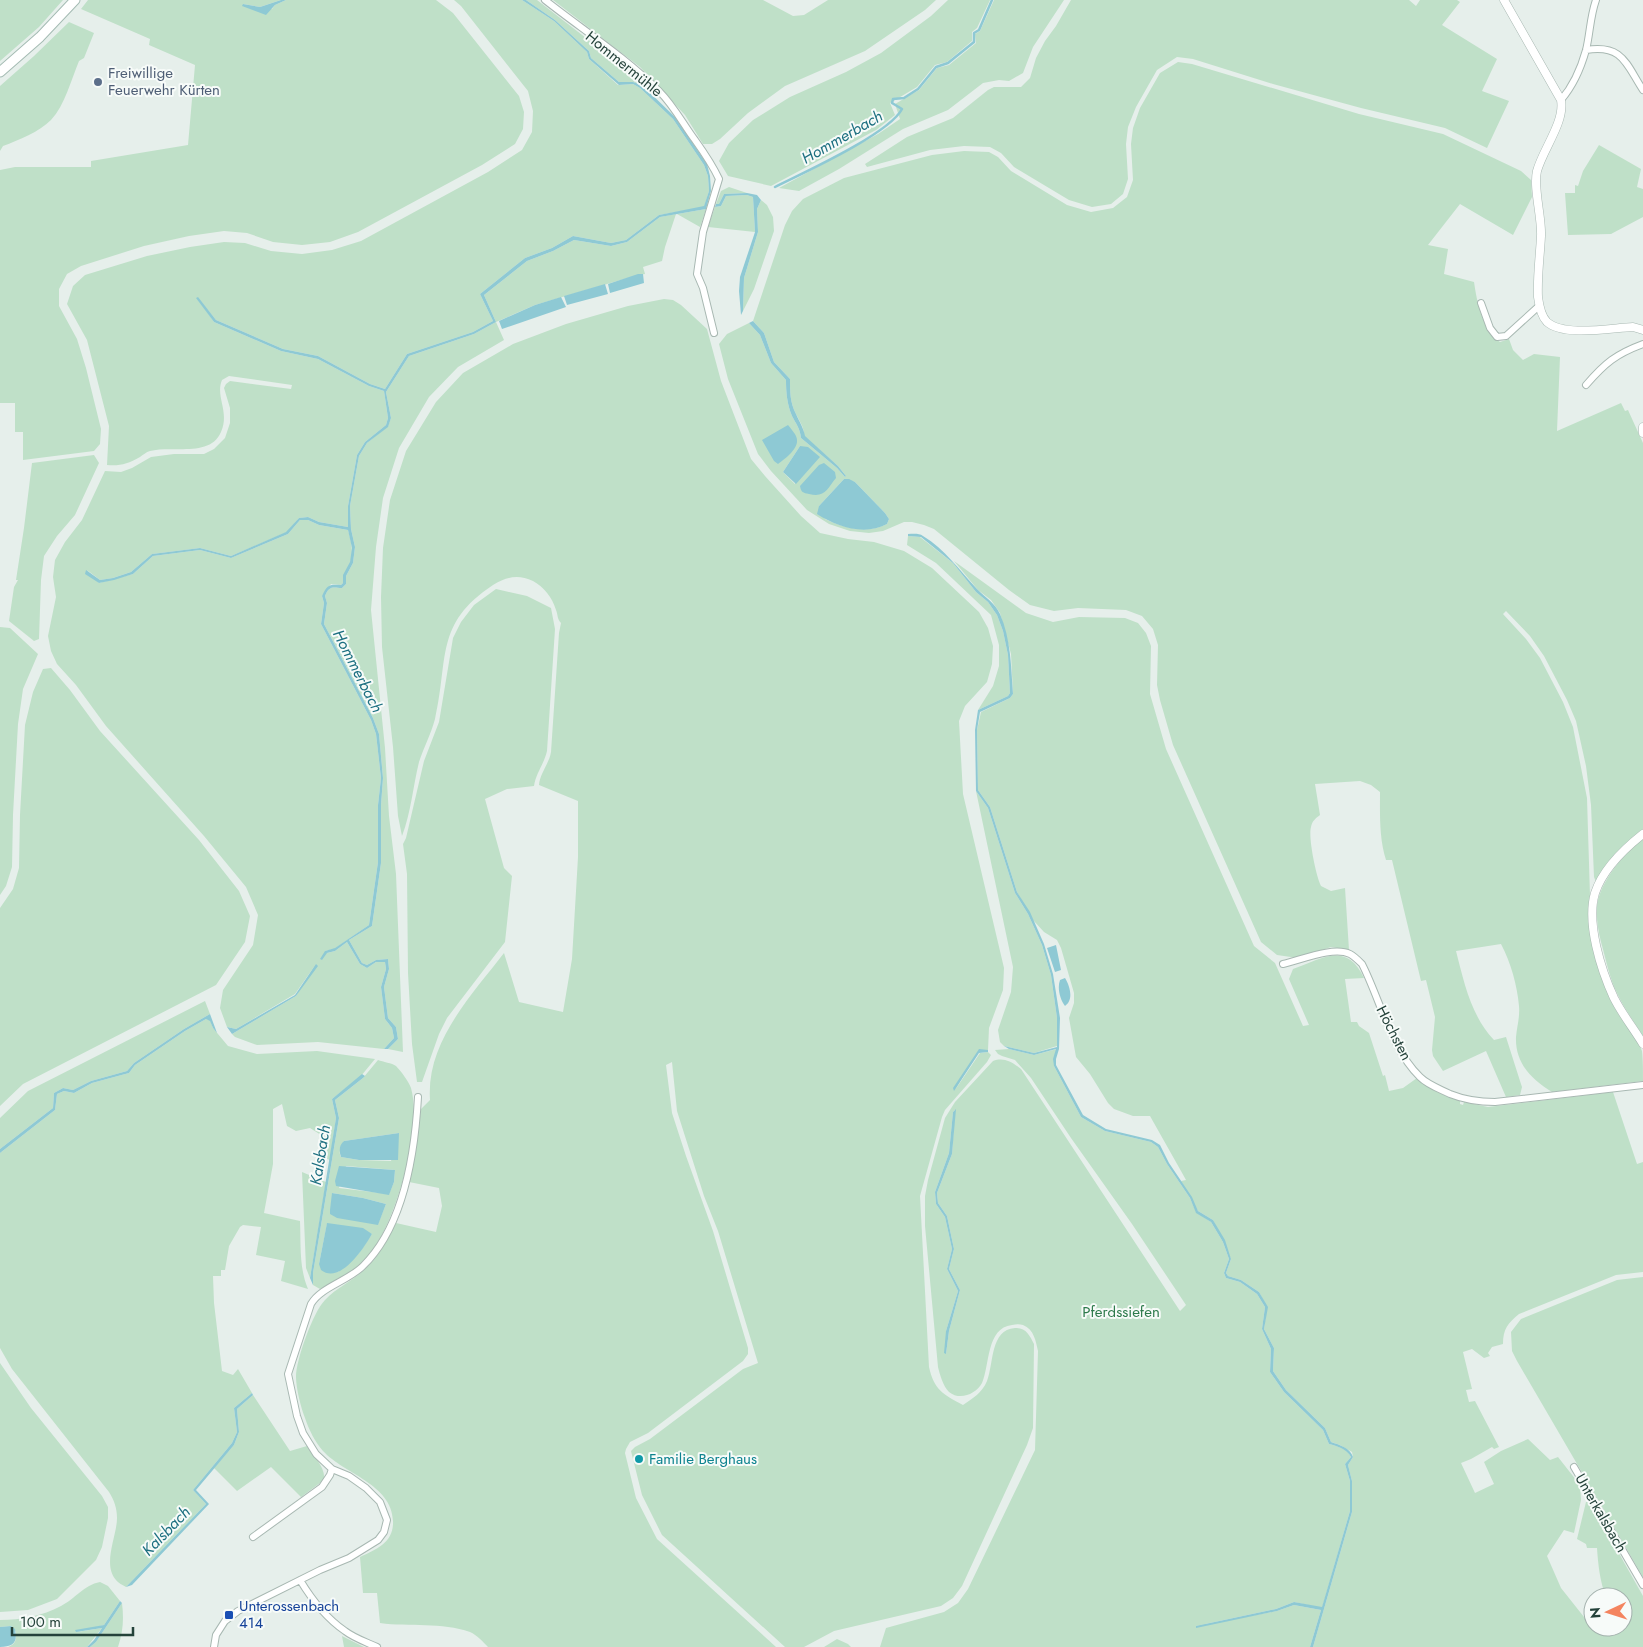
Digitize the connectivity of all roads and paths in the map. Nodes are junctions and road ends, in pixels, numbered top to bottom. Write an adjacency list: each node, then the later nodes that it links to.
1 (75, 0): 6 (main road)
2 (545, 0): 12 (street, Hommermühle)
3 (1504, 0): 8 (street)
4 (1596, 0): 5 (street)
5 (1586, 50): 7 (street); 8 (street)
6 (0, 72)
7 (1643, 90)
8 (1561, 100): 10 (street)
9 (1481, 303): 10 (street)
10 (1540, 306): 11 (street)
11 (1643, 330)
12 (714, 333)
13 (1643, 344): 14 (street)
14 (1586, 385)
15 (1643, 427): 16 (street)
16 (1643, 433)
17 (1643, 834): 19 (street)
18 (1283, 964): 20 (street, Höchsten)
19 (1643, 1044)
20 (1643, 1086)
21 (418, 1097): 23 (street)
22 (1574, 1467): 26 (street, Unterkalsbach)
23 (332, 1469): 24 (street); 25 (street)
24 (253, 1537)
25 (300, 1580): 27 (street); 28 (street)
26 (1643, 1585)
27 (214, 1647)
28 (377, 1647)

